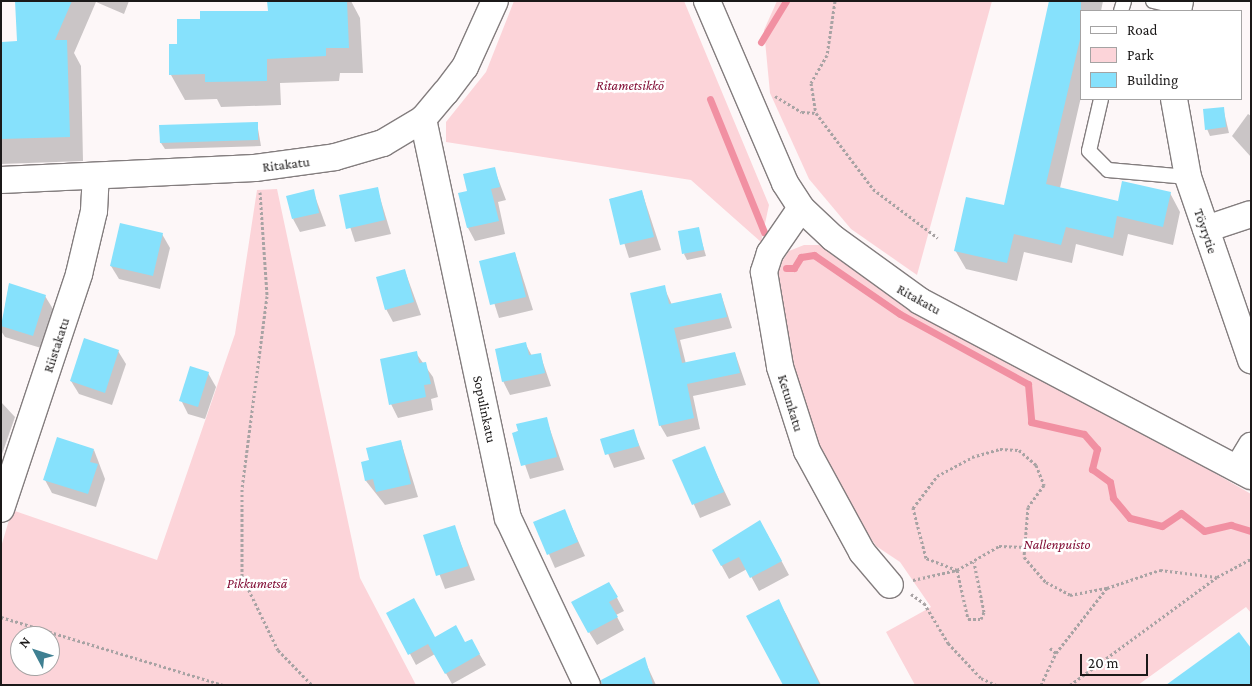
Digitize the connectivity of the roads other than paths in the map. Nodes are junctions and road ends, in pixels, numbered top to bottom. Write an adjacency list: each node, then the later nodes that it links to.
1 (495, 1): 7 (street, Ritakatu)
2 (706, 1): 11 (street, Ritakatu)
3 (1153, 1): 4 (lane)
4 (1179, 6)
5 (1101, 100): 8 (lane)
6 (1174, 100): 8 (street, Töyrytie)
7 (423, 120): 9 (street, Ritakatu); 19 (street, Sopulinkatu)
8 (1188, 177): 13 (street, Töyrytie)
9 (96, 178): 10 (street, Ritakatu); 17 (street, Riistakatu)
10 (1, 180)
11 (801, 208): 16 (street, Ritakatu); 18 (street, Ketunkatu)
12 (1251, 214): 13 (street)
13 (1206, 229): 14 (street, Töyrytie)
14 (1251, 360)
15 (1251, 446): 16 (street)
16 (1245, 472)
17 (1, 509)
18 (890, 585)
19 (587, 685)

